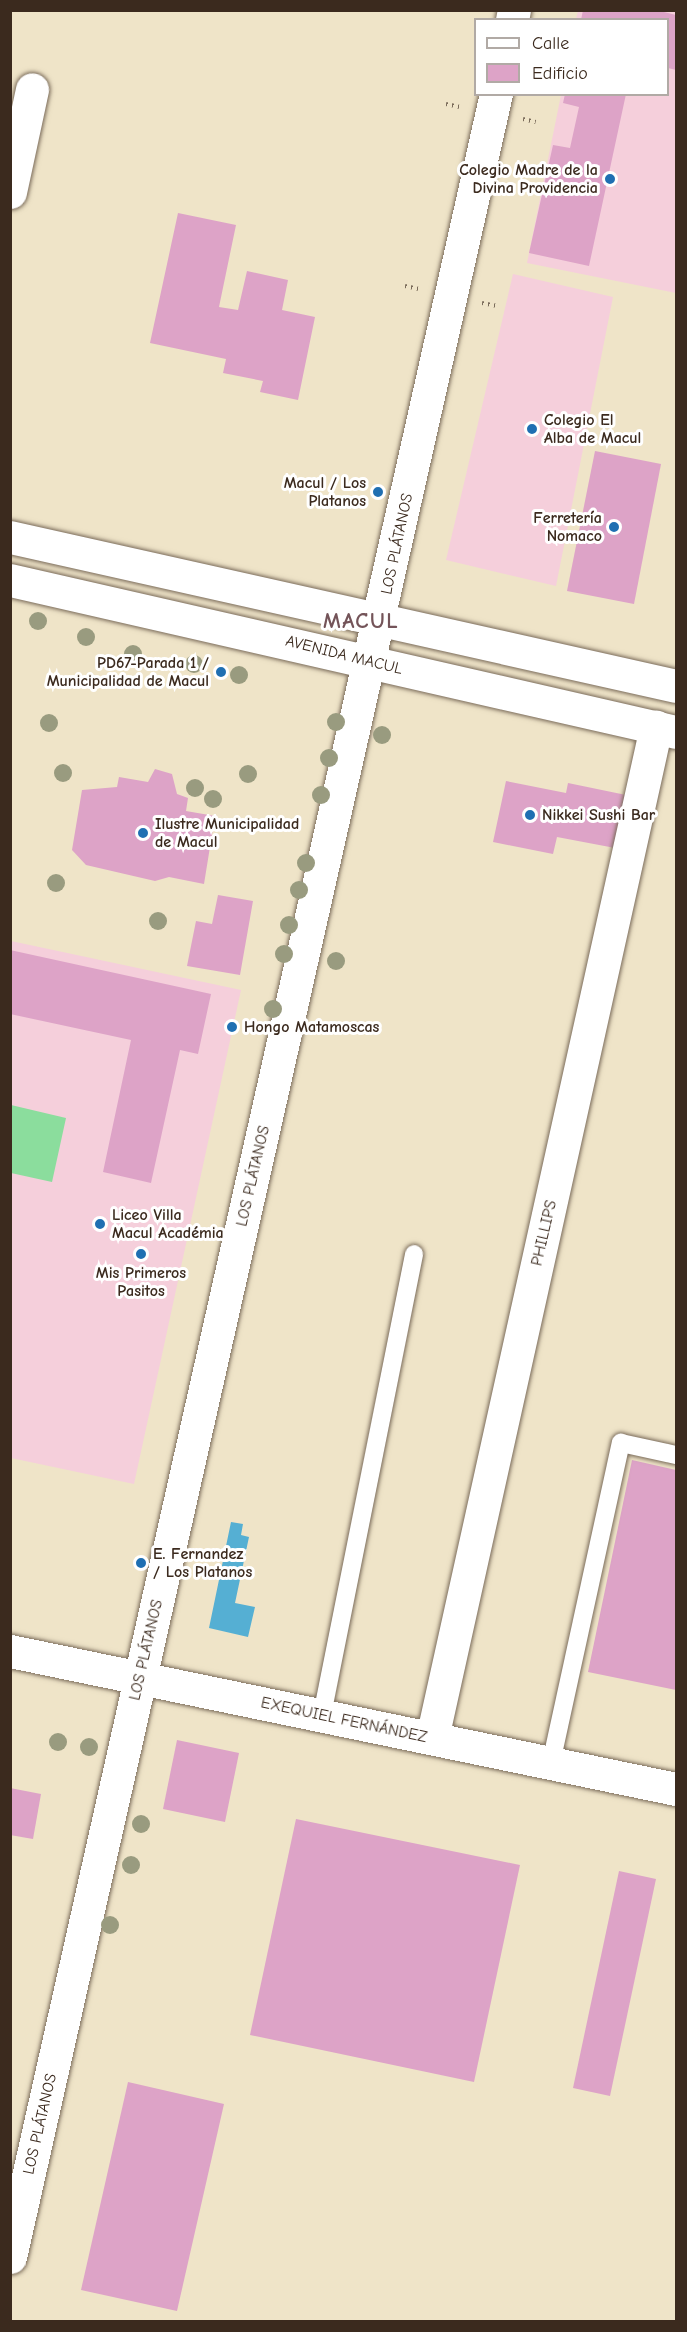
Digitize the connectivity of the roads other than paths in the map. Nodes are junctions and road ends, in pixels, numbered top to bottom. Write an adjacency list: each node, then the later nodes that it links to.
1 (32, 89): 3 (street)
2 (496, 96): 6 (street, LOS PLÁTANOS)
3 (10, 192)
4 (10, 537): 6 (street)
5 (10, 580): 7 (street, AVENIDA MACUL)
6 (380, 618): 7 (street, LOS PLÁTANOS); 8 (street)
7 (370, 662): 9 (street, AVENIDA MACUL); 13 (street, LOS PLÁTANOS)
8 (676, 686)
9 (666, 729): 15 (street, PHILLIPS)
10 (414, 1254): 14 (lane)
11 (676, 1455): 16 (lane)
12 (10, 1651): 13 (street, EXEQUIEL FERNÁNDEZ)
13 (139, 1677): 14 (street, EXEQUIEL FERNÁNDEZ); 18 (street, LOS PLÁTANOS)
14 (322, 1716): 15 (street, EXEQUIEL FERNÁNDEZ)
15 (432, 1738): 16 (street, EXEQUIEL FERNÁNDEZ)
16 (551, 1763): 17 (street, EXEQUIEL FERNÁNDEZ)
17 (676, 1789)
18 (10, 2257)

